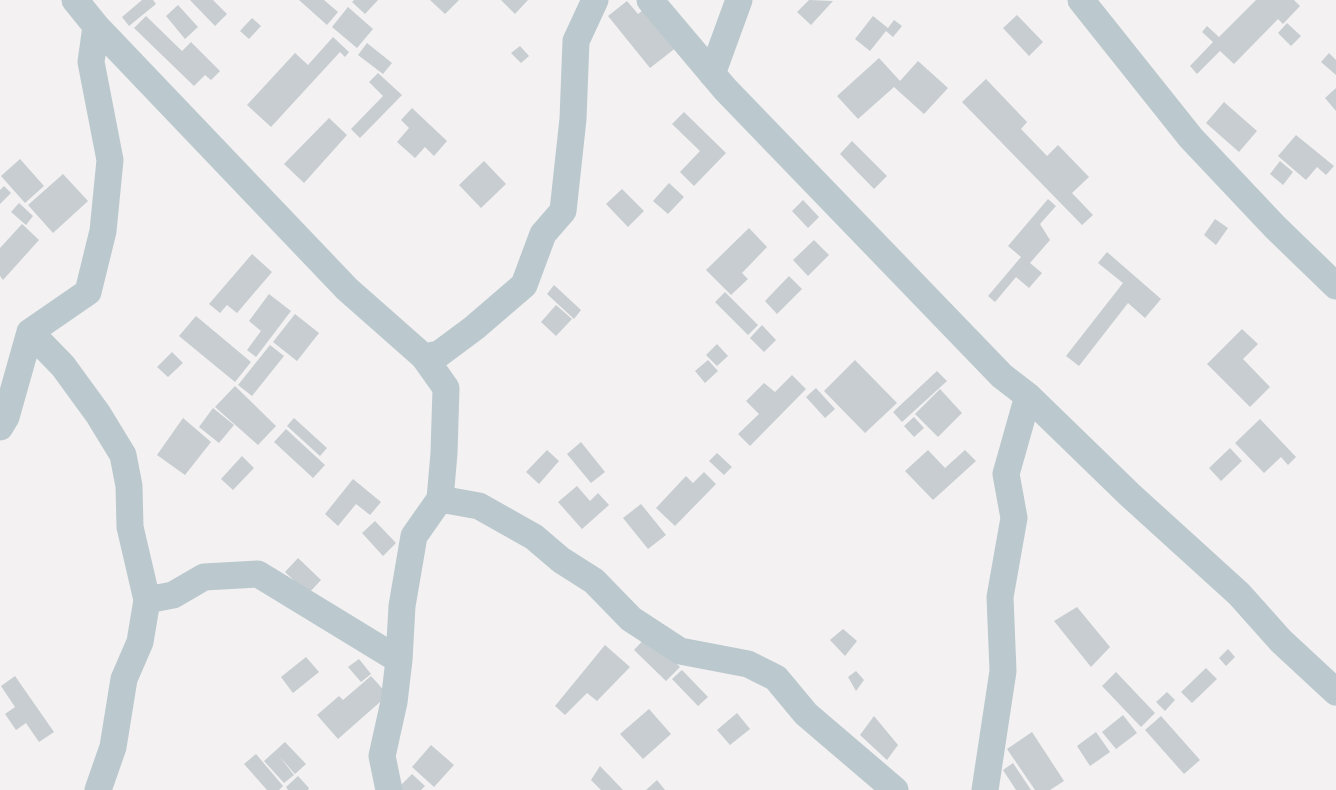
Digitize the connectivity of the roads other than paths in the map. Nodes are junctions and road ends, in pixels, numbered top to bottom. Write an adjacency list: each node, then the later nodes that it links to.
1 (75, 0): 6 (street)
2 (595, 0): 10 (street)
3 (650, 0): 7 (street)
4 (739, 0): 7 (street)
5 (1081, 0): 8 (street)
6 (96, 26): 9 (street); 10 (street)
7 (711, 74): 11 (street)
8 (1336, 286)
9 (30, 332): 12 (street); 14 (street)
10 (424, 357): 13 (street)
11 (1028, 396): 16 (street); 20 (street)
12 (0, 427)
13 (440, 499): 15 (street); 19 (street)
14 (147, 600): 15 (street); 17 (street)
15 (399, 660): 18 (street)
16 (1336, 692)
17 (98, 790)
18 (389, 790)
19 (895, 790)
20 (985, 790)

